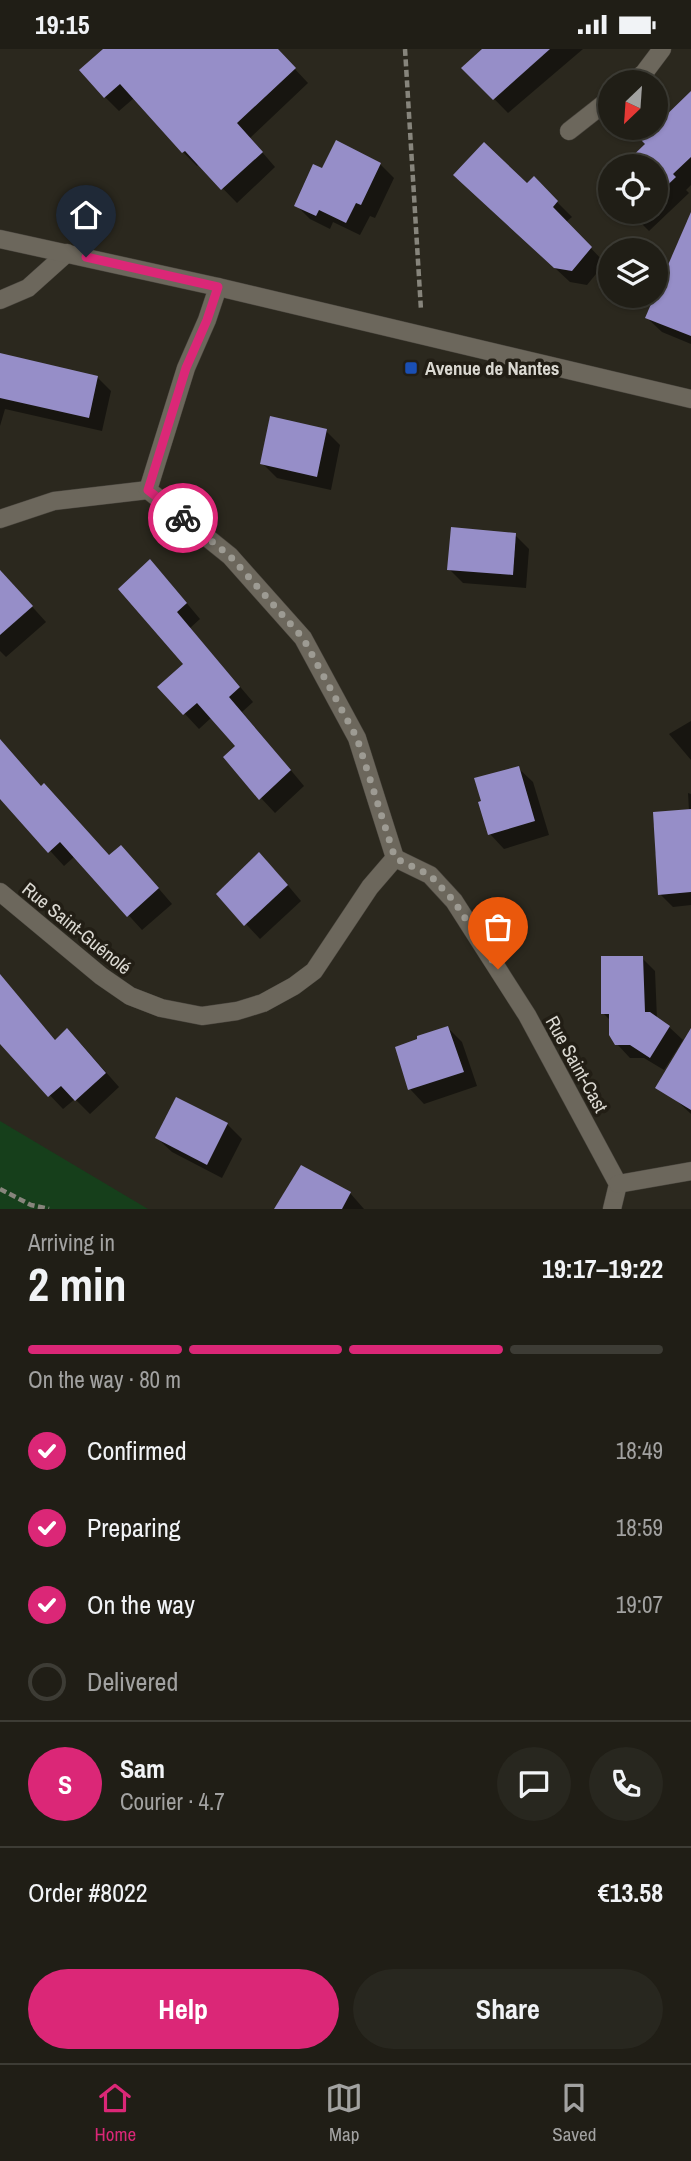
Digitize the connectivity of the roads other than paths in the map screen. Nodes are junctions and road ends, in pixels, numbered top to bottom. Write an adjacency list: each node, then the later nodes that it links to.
1 (662, 49): 2 (street)
2 (646, 70)
3 (598, 108): 4 (street)
4 (569, 131)
5 (0, 239): 6 (street)
6 (67, 253): 7 (street); 8 (street)
7 (218, 287): 9 (street); 10 (street)
8 (0, 300)
9 (691, 399)
10 (148, 490): 11 (street); 12 (street)
11 (0, 519)
12 (395, 858): 13 (street, Rue Saint-Guénolé); 15 (street, Rue Saint-Cast)
13 (0, 892)
14 (691, 1171): 15 (street)
15 (618, 1184): 16 (street)
16 (611, 1209)

